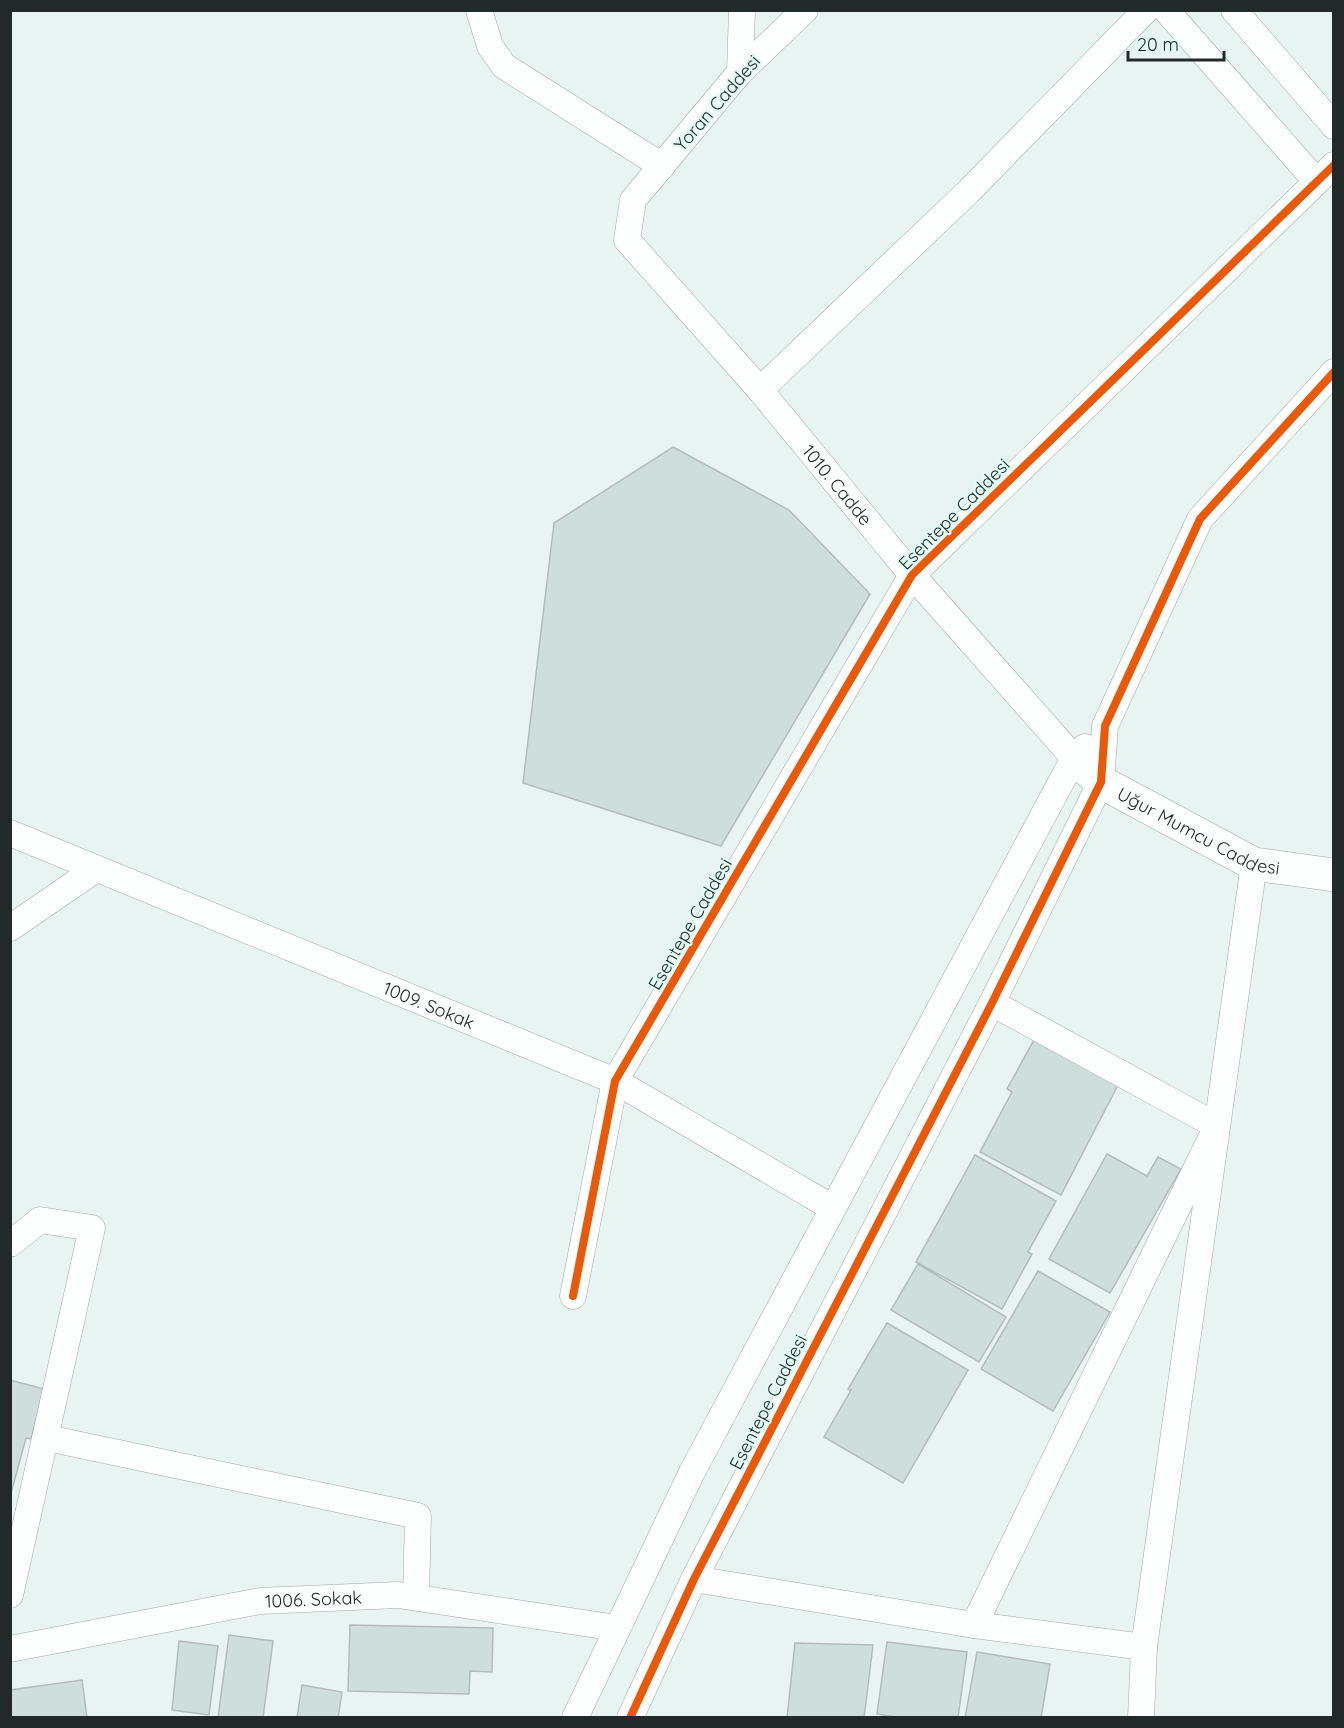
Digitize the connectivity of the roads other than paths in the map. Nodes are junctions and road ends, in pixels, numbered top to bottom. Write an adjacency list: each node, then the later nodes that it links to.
1 (479, 10): 9 (street)
2 (742, 10): 7 (street)
3 (805, 10): 7 (street, Yoran Caddesi)
4 (1146, 10): 13 (street)
5 (1166, 10): 10 (street)
6 (1234, 10): 8 (street)
7 (740, 72): 9 (street, Yoran Caddesi)
8 (1334, 126)
9 (662, 165): 11 (street, Yoran Caddesi)
10 (1325, 173): 14 (street, Esentepe Caddesi)
11 (633, 200): 13 (street, 1010. Cadde)
12 (1334, 372): 15 (street)
13 (760, 390): 14 (street, 1010. Cadde)
14 (912, 575): 16 (street, 1010. Cadde); 24 (street, Esentepe Caddesi)
15 (1105, 726): 16 (street, Esentepe Caddesi); 17 (street)
16 (1074, 758): 17 (street, Uğur Mumcu Caddesi); 26 (street, Esentepe Caddesi)
17 (1101, 782): 19 (street, Uğur Mumcu Caddesi); 23 (street, Esentepe Caddesi)
18 (10, 833): 20 (street, 1009. Sokak)
19 (1254, 864): 21 (street, Uğur Mumcu Caddesi); 25 (street)
20 (96, 869): 22 (street); 24 (street, 1009. Sokak)
21 (1334, 875)
22 (10, 928)
23 (992, 1002): 25 (street); 30 (street, Esentepe Caddesi)
24 (615, 1081): 26 (street, 1009. Sokak); 28 (street, Esentepe Caddesi)
25 (1217, 1126): 33 (street); 35 (street)
26 (833, 1208): 34 (street, Esentepe Caddesi)
27 (10, 1244): 29 (street)
28 (573, 1296)
29 (47, 1438): 31 (street); 32 (street)
30 (693, 1579): 33 (street); 38 (street, Esentepe Caddesi)
31 (12, 1583)
32 (416, 1597): 34 (street, 1006. Sokak); 36 (street, 1006. Sokak)
33 (974, 1625): 35 (street)
34 (617, 1628): 37 (street, Esentepe Caddesi)
35 (1144, 1647): 39 (street)
36 (10, 1649)
37 (575, 1718)
38 (630, 1718)
39 (1141, 1718)

